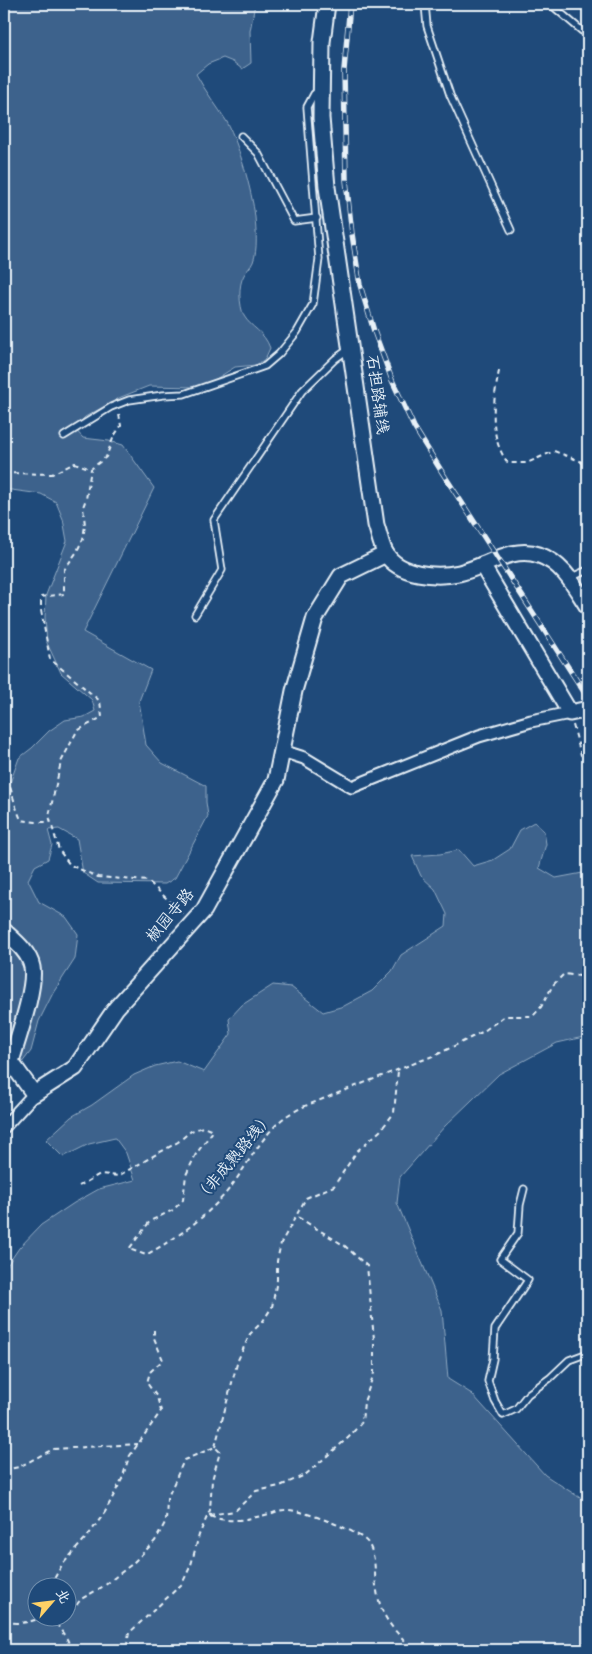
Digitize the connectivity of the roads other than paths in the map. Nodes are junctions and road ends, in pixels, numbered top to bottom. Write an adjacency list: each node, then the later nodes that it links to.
1 (327, 4): 5 (main road, 石担路辅线)
2 (425, 4): 8 (lane)
3 (552, 4): 4 (lane)
4 (588, 33)
5 (322, 88): 7 (lane); 9 (main road, 石担路辅线)
6 (241, 136): 7 (lane)
7 (316, 218): 10 (lane)
8 (511, 230)
9 (350, 348): 11 (main road, 石担路辅线); 16 (lane)
10 (64, 436)
11 (386, 554): 12 (main road); 19 (main road, 椒园寺路)
12 (482, 565): 14 (main road); 18 (main road)
13 (588, 570): 14 (lane)
14 (569, 578): 15 (main road)
15 (588, 607)
16 (195, 615)
17 (588, 709): 18 (main road)
18 (570, 713): 19 (street)
19 (282, 751): 21 (main road, 椒园寺路)
20 (4, 931): 21 (main road)
21 (34, 1094): 22 (street)
22 (4, 1127)
23 (524, 1189): 24 (lane)
24 (588, 1353)

